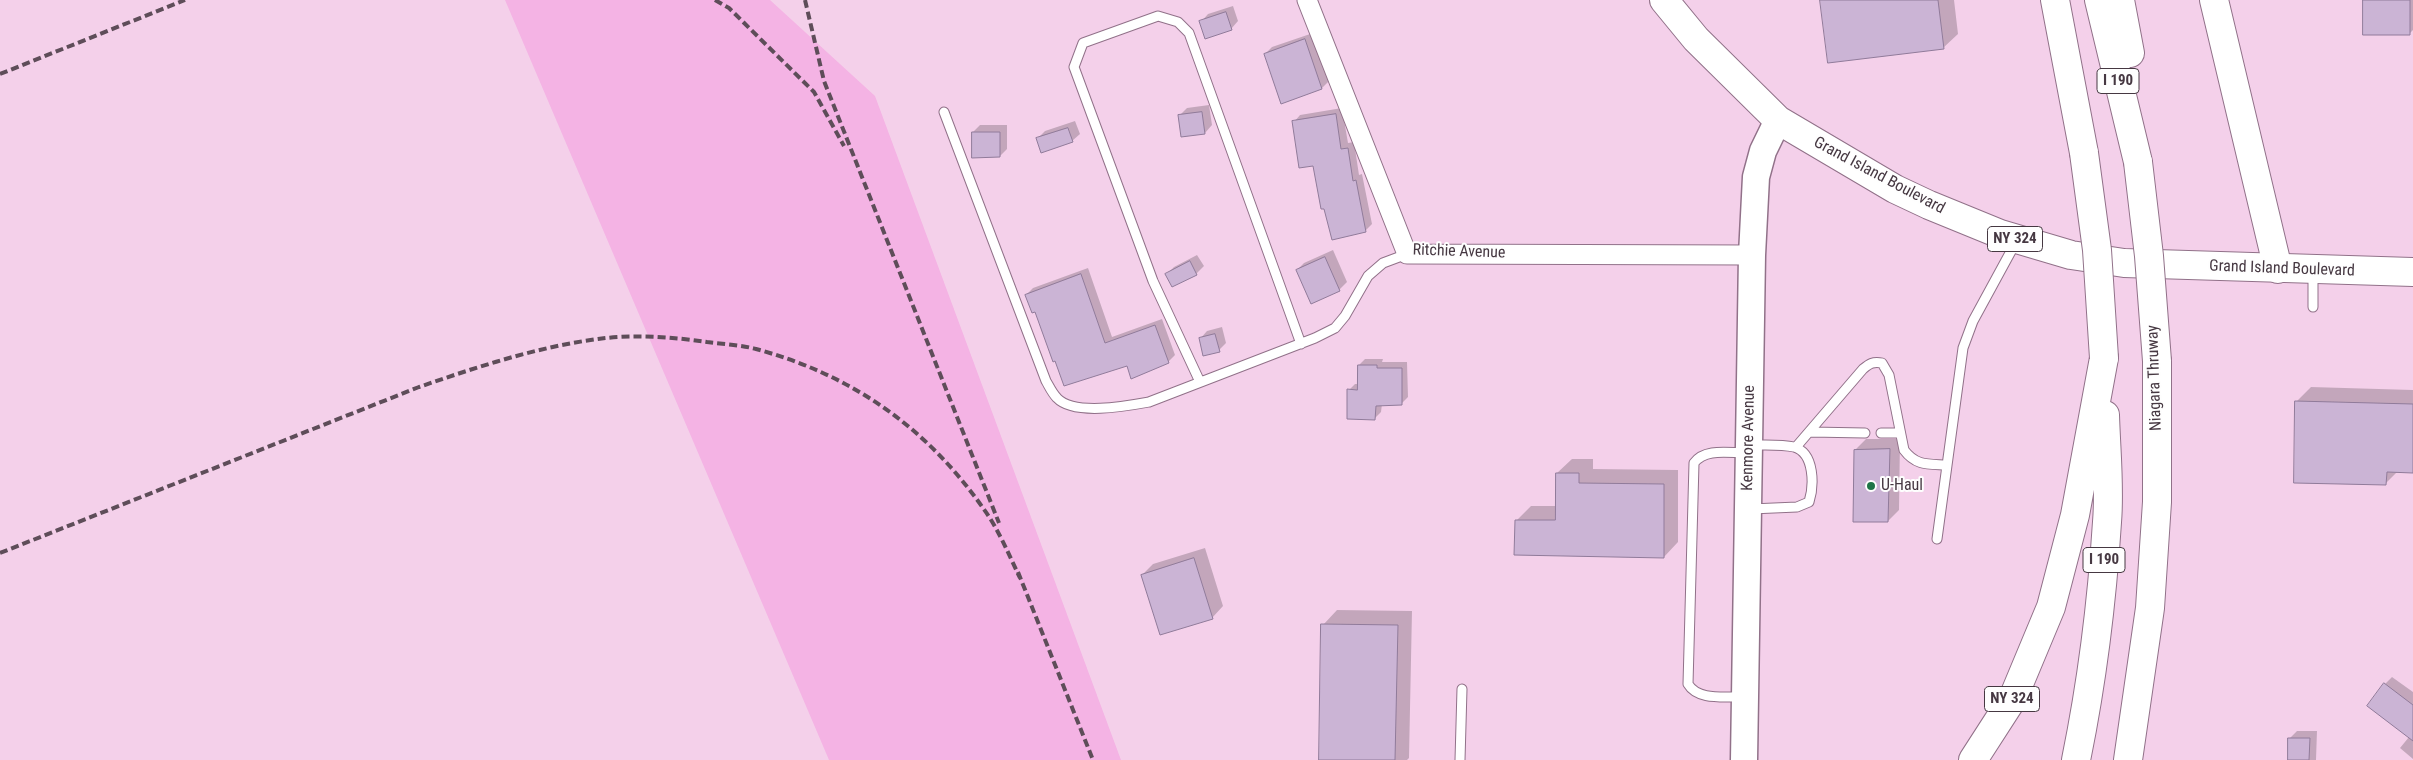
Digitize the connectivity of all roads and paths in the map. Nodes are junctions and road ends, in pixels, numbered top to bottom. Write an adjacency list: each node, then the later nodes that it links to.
1 (1307, 0): 11 (street, Ritchie Avenue)
2 (1664, 0): 8 (main road, Grand Island Boulevard / NY 324)
3 (2055, 0): 18 (main road, I 190, bridge)
4 (2099, 0): 9 (main road, Niagara Thruway / I 190)
5 (2120, 0): 9 (main road)
6 (2214, 0): 13 (main road)
7 (944, 112): 19 (lane)
8 (1778, 120): 10 (main road, Grand Island Boulevard / NY 324); 12 (main road, Kenmore Avenue)
9 (2138, 162): 35 (main road, Niagara Thruway / I 190, bridge)
10 (2017, 240): 13 (main road, Grand Island Boulevard / NY 324); 26 (lane)
11 (1407, 254): 12 (street, Ritchie Avenue); 17 (lane)
12 (1752, 255): 25 (main road, Kenmore Avenue)
13 (2278, 270): 14 (main road, Grand Island Boulevard / NY 324)
14 (2313, 270): 15 (main road, Grand Island Boulevard / NY 324); 16 (lane)
15 (2413, 272)
16 (2313, 307)
17 (1301, 344): 19 (lane); 19 (lane)
18 (2104, 358): 33 (main road, NY 324); 34 (main road, I 190)
19 (1200, 382)
20 (1810, 432): 21 (lane); 23 (lane); 24 (lane)
21 (1865, 433)
22 (1881, 433): 23 (lane)
23 (1900, 433): 26 (lane)
24 (1796, 448): 25 (lane); 27 (lane)
25 (1749, 449): 27 (main road, Kenmore Avenue); 30 (lane)
26 (1946, 465): 28 (lane)
27 (1748, 509): 30 (main road, Kenmore Avenue)
28 (1937, 539)
29 (1462, 689): 31 (lane)
30 (1745, 697): 32 (main road, Kenmore Avenue)
31 (1460, 760)
32 (1744, 760)
33 (1973, 760)
34 (2076, 760)
35 (2128, 760)

